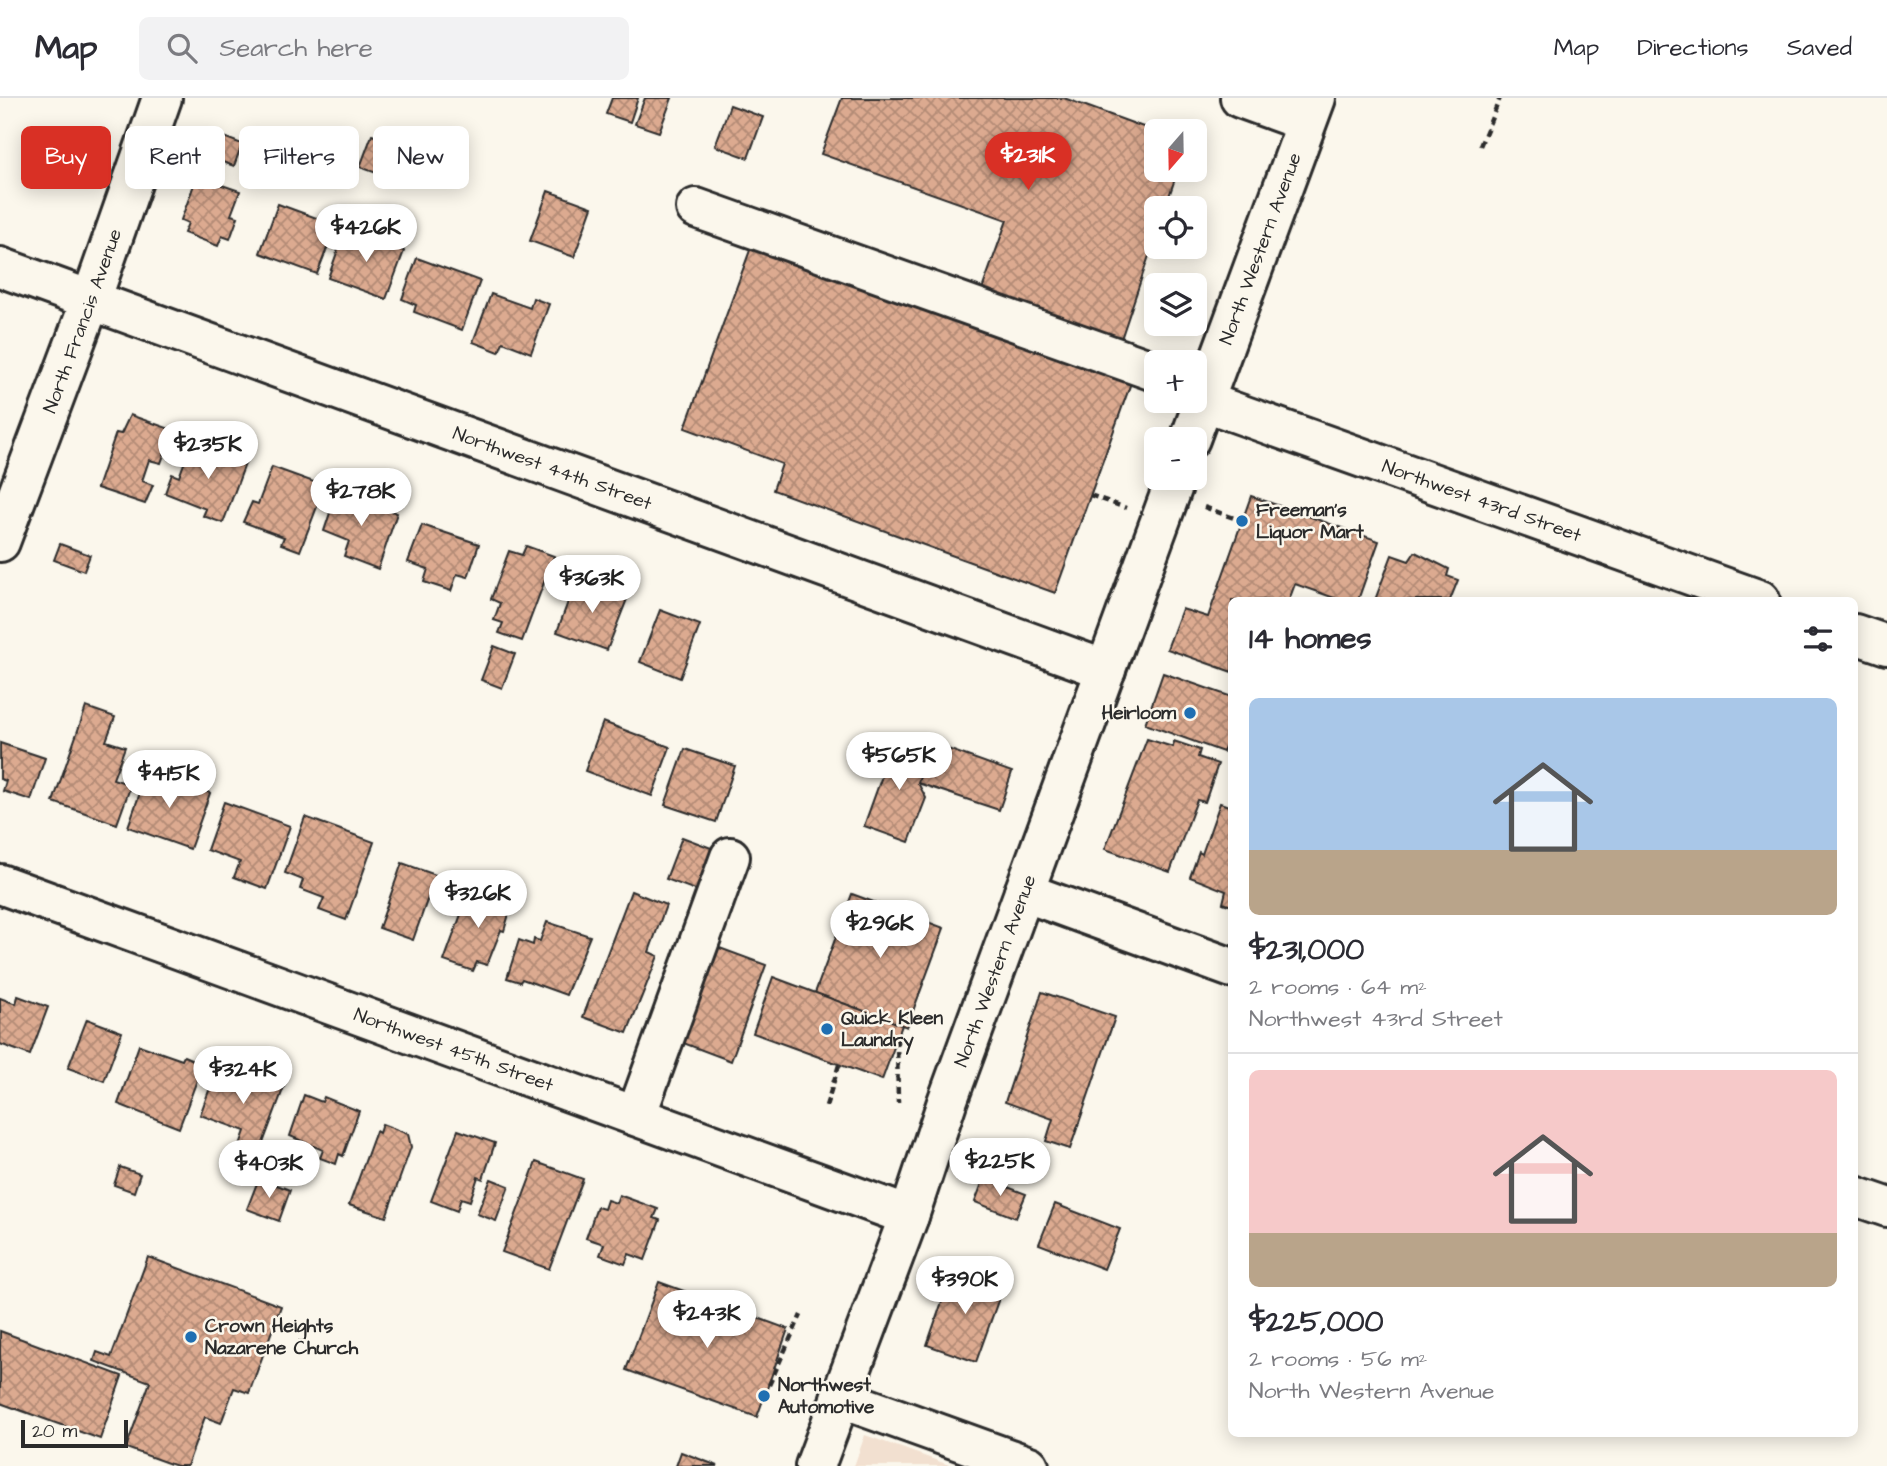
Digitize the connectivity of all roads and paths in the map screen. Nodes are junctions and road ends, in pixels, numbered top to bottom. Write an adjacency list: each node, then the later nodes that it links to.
1 (162, 98): 8 (street, North Francis Avenue)
2 (1240, 98): 4 (street)
3 (1500, 98): 5 (path)
4 (1311, 110): 10 (street, North Western Avenue)
5 (1480, 146)
6 (696, 208): 9 (street)
7 (0, 267): 8 (street, Northwest 44th Street)
8 (91, 300): 13 (street, North Francis Avenue); 17 (street, Northwest 44th Street)
9 (1144, 367)
10 (1207, 379)
11 (1207, 394): 14 (street, Northwest 43rd Street)
12 (1172, 490): 17 (street, North Western Avenue)
13 (0, 542)
14 (1752, 597)
15 (1858, 635): 16 (street)
16 (1887, 645)
17 (1106, 670): 22 (street, North Western Avenue)
18 (923, 767): 19 (path)
19 (945, 772)
20 (730, 857): 28 (street)
21 (0, 884): 28 (street, Northwest 45th Street)
22 (1024, 892): 23 (street); 31 (street, North Western Avenue)
23 (1228, 967)
24 (897, 1039): 26 (path)
25 (839, 1065): 27 (path)
26 (898, 1103)
27 (826, 1106)
28 (636, 1116): 31 (street, Northwest 45th Street)
29 (1858, 1197): 30 (street)
30 (1887, 1207)
31 (909, 1216): 34 (street, North Western Avenue)
32 (801, 1315): 33 (path)
33 (764, 1396)
34 (840, 1398): 35 (street, North Western Avenue); 36 (street)
35 (815, 1466)
36 (1029, 1466)

